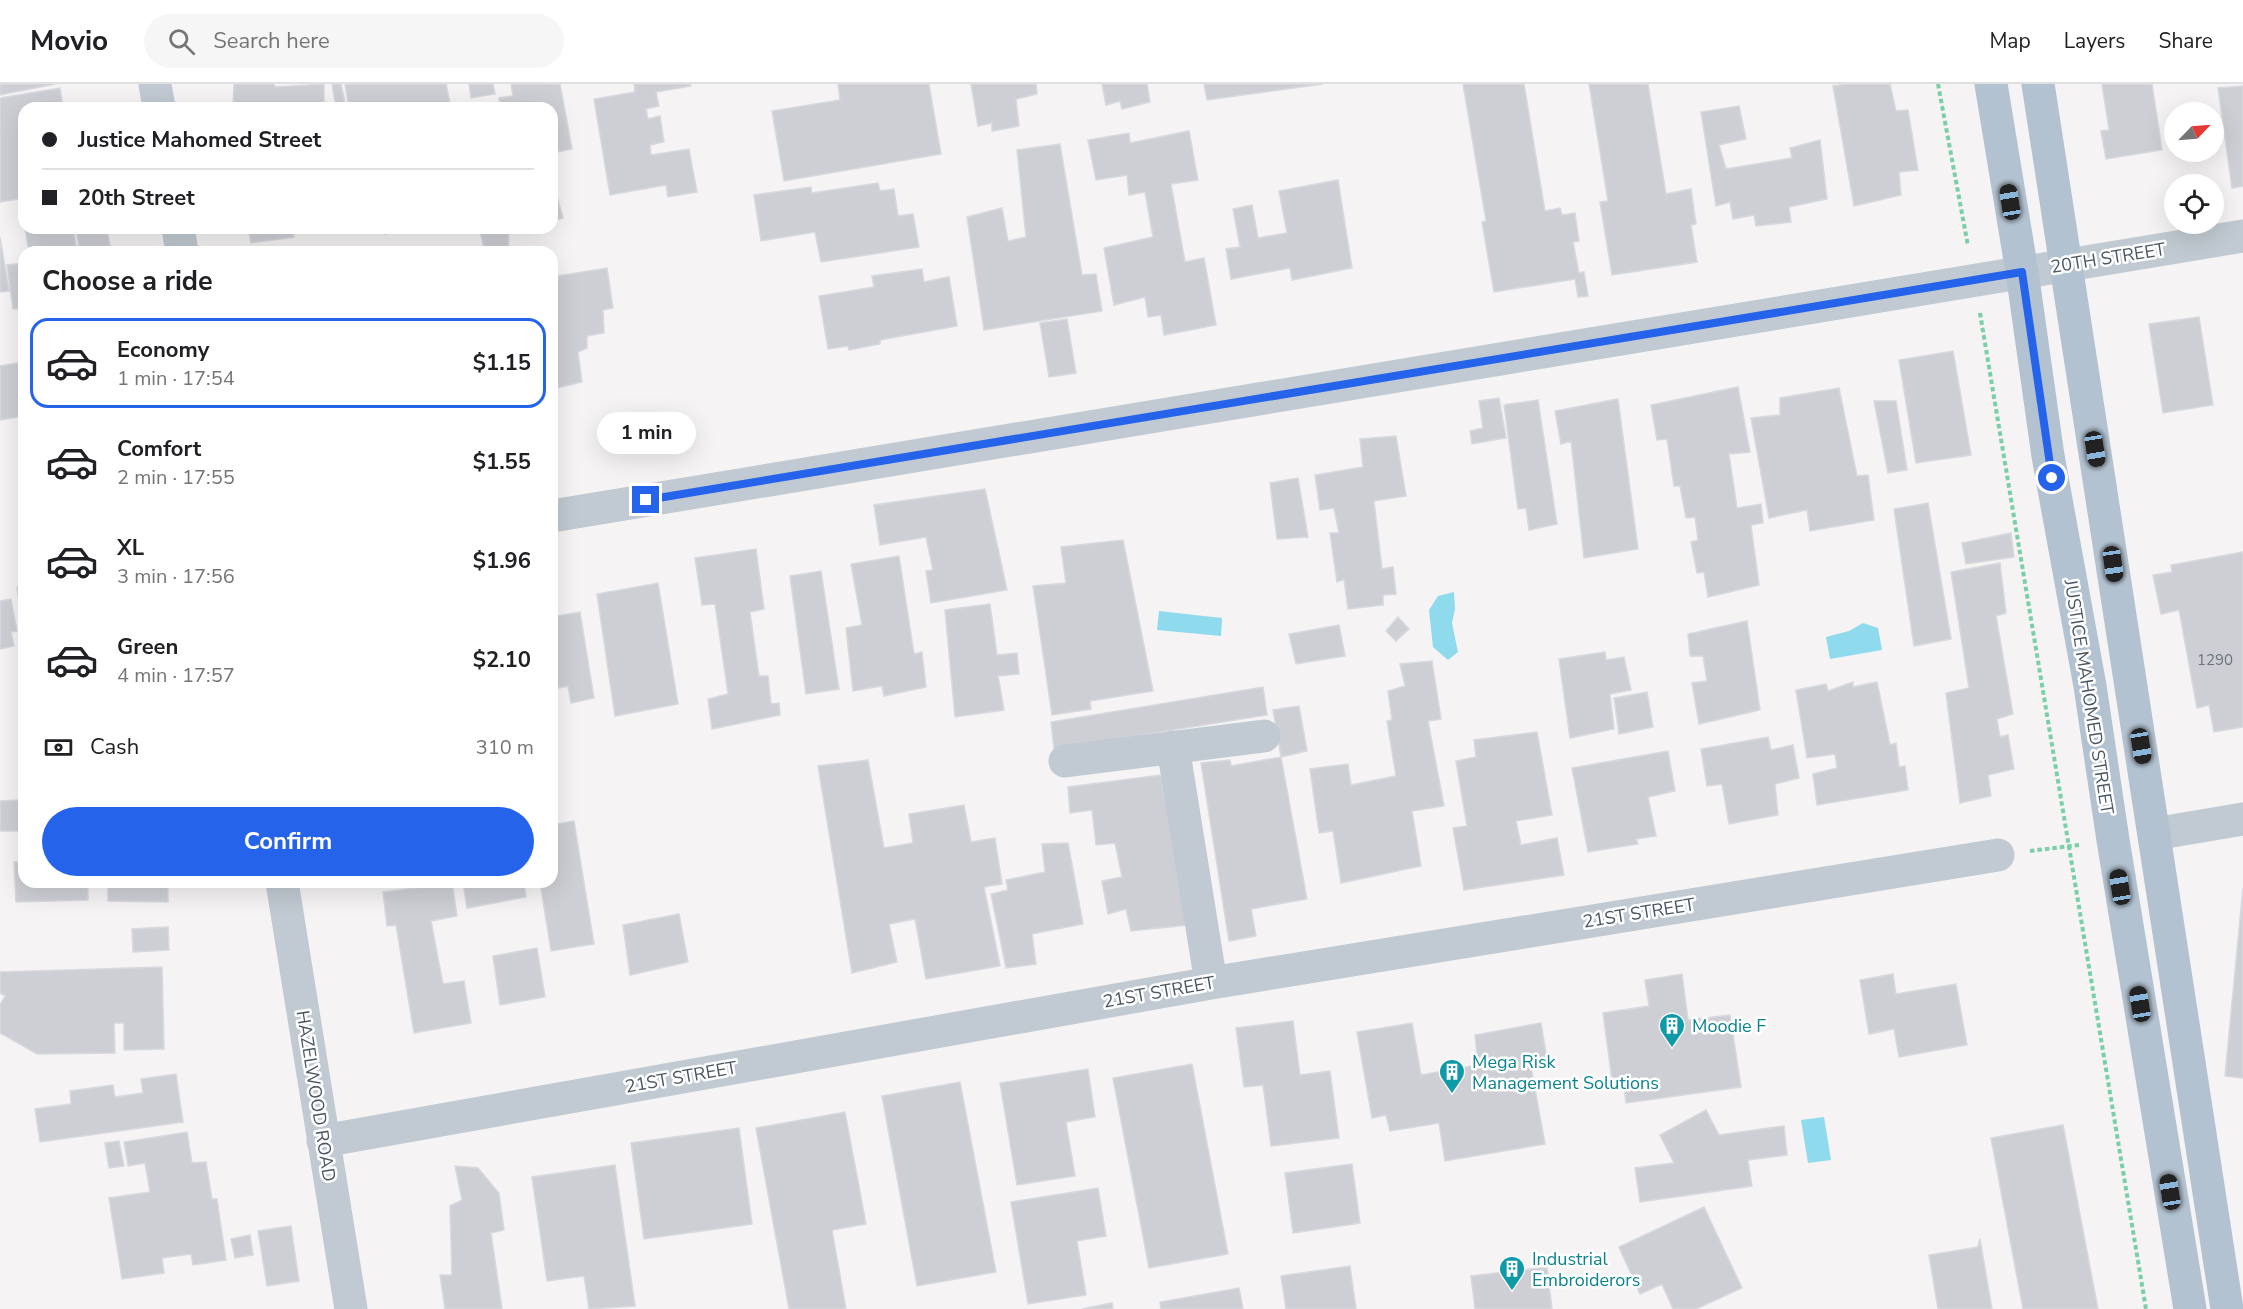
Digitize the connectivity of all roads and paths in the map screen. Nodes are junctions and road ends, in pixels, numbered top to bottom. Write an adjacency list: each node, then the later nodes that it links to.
1 (155, 84): 5 (street)
2 (1938, 84): 9 (path)
3 (1991, 84): 8 (main road, JUSTICE MAHOMED STREET)
4 (2038, 84): 7 (main road)
5 (158, 102)
6 (2243, 236): 7 (street, 20TH STREET)
7 (2067, 265): 8 (street, 20TH STREET); 15 (main road)
8 (2022, 272): 9 (street, 20TH STREET); 16 (main road, JUSTICE MAHOMED STREET)
9 (1974, 280): 10 (street, 20TH STREET); 17 (path)
10 (558, 515)
11 (1264, 735): 12 (street)
12 (1173, 747): 13 (street); 20 (street)
13 (1065, 761)
14 (2243, 819): 15 (street)
15 (2154, 834): 25 (main road)
16 (2113, 840): 17 (path); 24 (main road, JUSTICE MAHOMED STREET)
17 (2069, 846): 18 (path); 23 (path)
18 (1998, 855): 20 (street, 21ST STREET)
19 (283, 888): 21 (street, HAZELWOOD ROAD)
20 (1211, 982): 21 (street, 21ST STREET)
21 (323, 1141): 22 (street, HAZELWOOD ROAD)
22 (351, 1309)
23 (2146, 1309)
24 (2190, 1309)
25 (2227, 1309)

